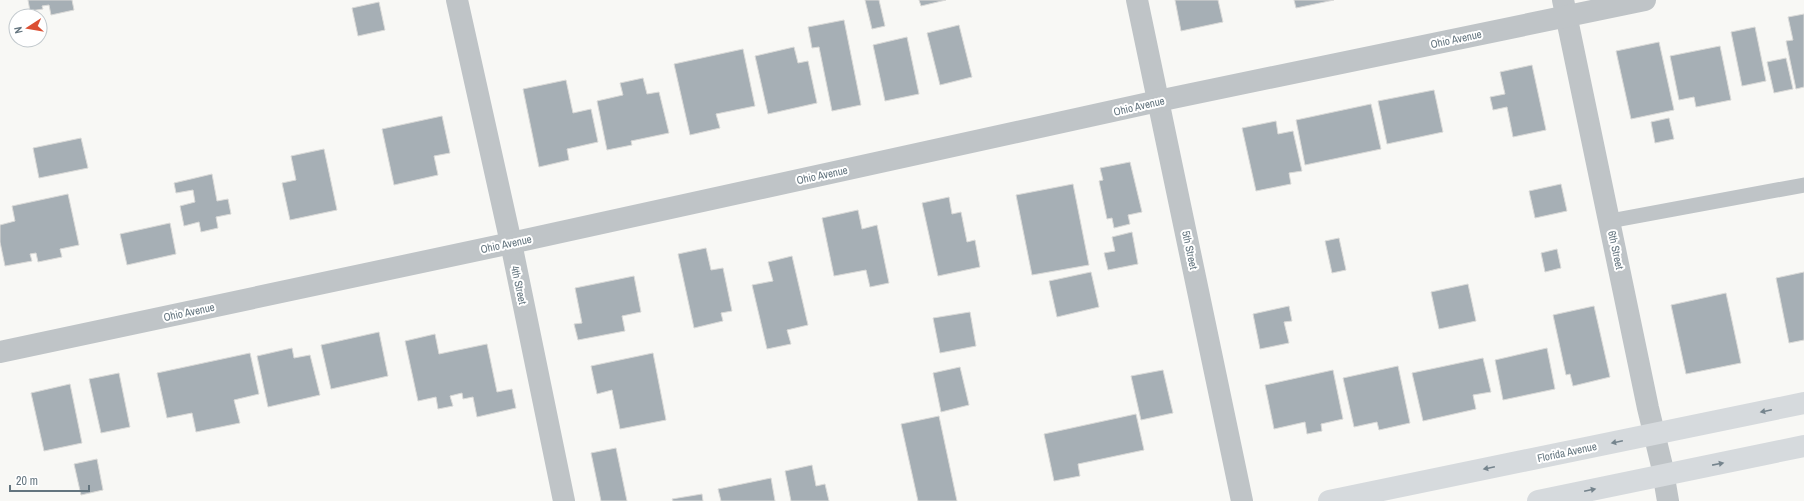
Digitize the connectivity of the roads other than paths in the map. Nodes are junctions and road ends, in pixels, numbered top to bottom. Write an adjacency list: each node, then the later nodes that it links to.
1 (457, 0): 8 (street, 4th Street)
2 (1137, 0): 5 (street, 5th Street)
3 (1645, 0): 4 (street, Ohio Avenue)
4 (1565, 8): 5 (street, Ohio Avenue); 7 (street, 6th Street)
5 (1158, 102): 8 (street, Ohio Avenue); 15 (street, 5th Street)
6 (1804, 185): 7 (lane)
7 (1610, 221): 11 (street, 6th Street)
8 (511, 243): 9 (street, Ohio Avenue); 14 (street, 4th Street)
9 (0, 352)
10 (1804, 403): 11 (main road, Florida Avenue, one-way to 11)
11 (1655, 434): 13 (street, 6th Street); 16 (main road, Florida Avenue, one-way to 16)
12 (1804, 446): 13 (main road, one-way to 12)
13 (1664, 474): 17 (main road, one-way to 13); 18 (street, 6th Street)
14 (564, 501)
15 (1242, 501)
16 (1329, 501)
17 (1538, 501)
18 (1668, 501)

